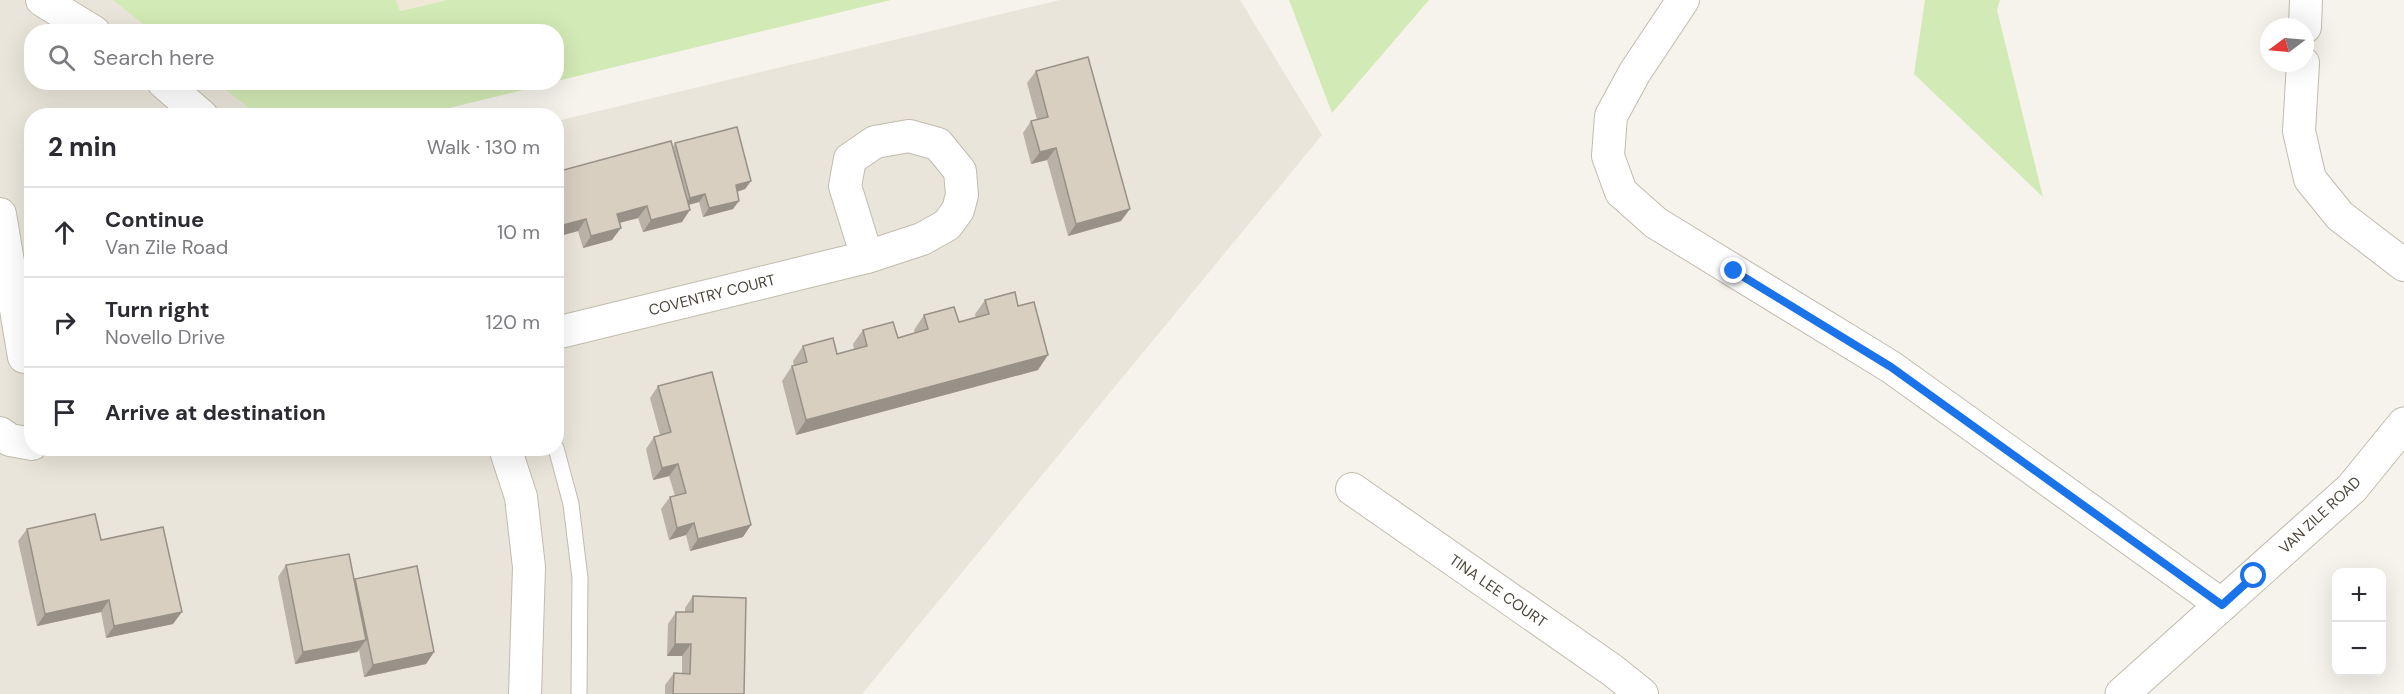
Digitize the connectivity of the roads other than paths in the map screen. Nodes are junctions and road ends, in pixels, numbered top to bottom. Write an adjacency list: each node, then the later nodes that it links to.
1 (42, 0): 5 (street)
2 (1683, 0): 20 (street)
3 (2306, 0): 4 (street)
4 (2305, 18)
5 (82, 24)
6 (2302, 72): 11 (street)
7 (172, 90): 8 (street)
8 (193, 108)
9 (0, 213): 13 (street)
10 (867, 257): 12 (street, COVENTRY COURT)
11 (2404, 265)
12 (564, 331)
13 (19, 361)
14 (2404, 424): 20 (street, VAN ZILE ROAD)
15 (0, 433): 16 (street)
16 (24, 443)
17 (508, 456): 22 (street)
18 (558, 456): 23 (lane)
19 (1352, 489): 24 (street, TINA LEE COURT)
20 (2222, 605): 21 (street, VAN ZILE ROAD)
21 (2131, 691)
22 (525, 694)
23 (579, 694)
24 (1642, 694)

